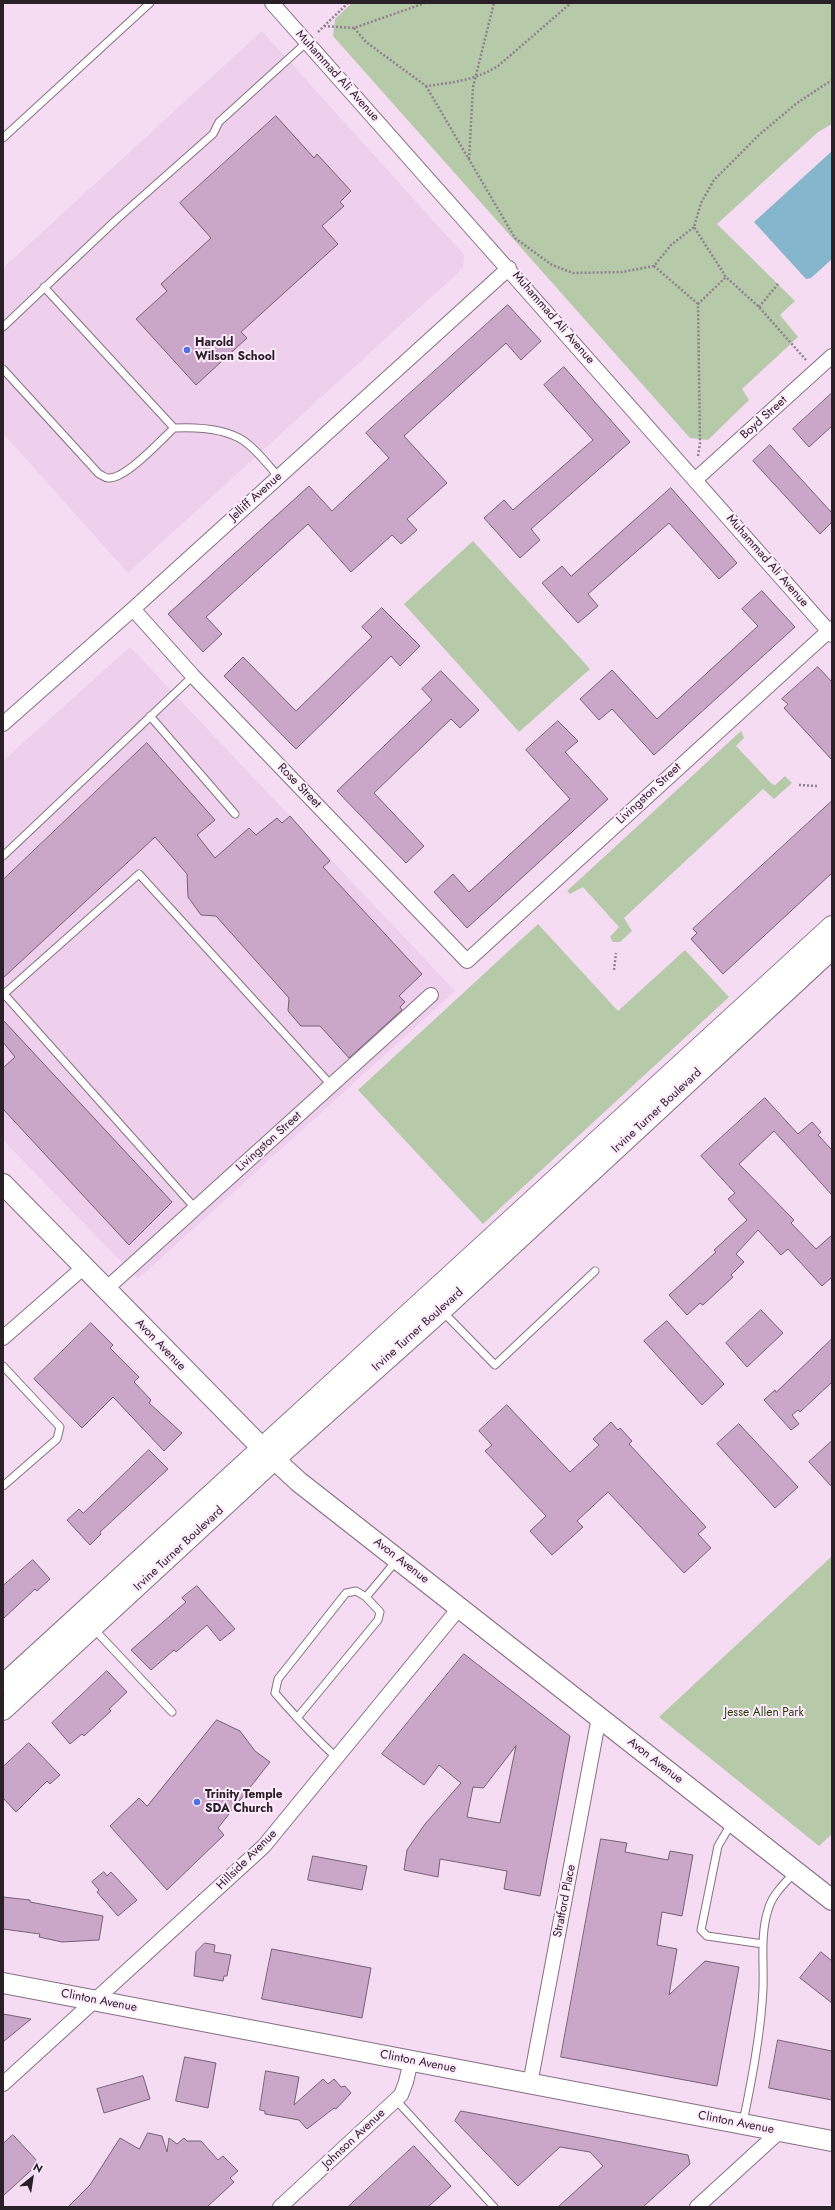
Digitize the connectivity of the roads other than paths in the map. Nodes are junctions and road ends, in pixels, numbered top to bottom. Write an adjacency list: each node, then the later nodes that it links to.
1 (150, 3): 4 (lane)
2 (272, 3): 3 (street, Muhammad Ali Avenue)
3 (306, 42): 5 (street, Muhammad Ali Avenue); 6 (lane)
4 (3, 138)
5 (509, 268): 11 (street, Jelliff Avenue); 12 (street, Muhammad Ali Avenue)
6 (44, 287): 7 (lane); 10 (lane)
7 (3, 327)
8 (832, 356): 12 (street, Boyd Street)
9 (3, 369): 10 (lane)
10 (174, 428): 11 (lane)
11 (278, 476): 13 (street, Jelliff Avenue)
12 (695, 480): 14 (street, Muhammad Ali Avenue)
13 (133, 609): 15 (street, Rose Street); 17 (street, Jelliff Avenue)
14 (831, 631): 22 (street, Livingston Street)
15 (193, 676): 16 (lane); 22 (street, Rose Street)
16 (150, 716): 18 (lane); 19 (lane)
17 (5, 719)
18 (235, 814)
19 (3, 856)
20 (832, 926): 33 (main road, Irvine Turner Boulevard)
21 (832, 949): 30 (main road, Irvine Turner Boulevard)
22 (467, 961)
23 (431, 995): 24 (street, Livingston Street)
24 (332, 1086): 26 (street, Livingston Street); 26 (lane)
25 (3, 1184): 27 (main road, Avon Avenue)
26 (195, 1208): 29 (street, Livingston Street)
27 (84, 1267): 29 (main road, Avon Avenue); 31 (street)
28 (595, 1271): 30 (lane)
29 (106, 1289): 33 (main road, Avon Avenue)
30 (442, 1310): 33 (main road, Irvine Turner Boulevard)
31 (3, 1338)
32 (3, 1366): 34 (lane)
33 (267, 1453): 35 (main road, Avon Avenue); 38 (main road, Irvine Turner Boulevard); 39 (main road, Irvine Turner Boulevard)
34 (3, 1486)
35 (398, 1559): 36 (lane); 37 (main road, Avon Avenue)
36 (366, 1597): 43 (lane); 43 (lane)
37 (460, 1607): 42 (main road, Avon Avenue); 44 (street, Hillside Avenue)
38 (93, 1628): 40 (main road, Irvine Turner Boulevard); 41 (lane)
39 (3, 1685)
40 (3, 1710)
41 (172, 1712)
42 (599, 1717): 45 (main road, Avon Avenue); 53 (street, Stratford Place)
43 (297, 1718): 44 (lane)
44 (336, 1757): 50 (street, Hillside Avenue)
45 (732, 1822): 46 (main road, Avon Avenue); 48 (lane)
46 (795, 1872): 47 (main road, Avon Avenue); 48 (lane)
47 (832, 1900)
48 (763, 1944): 55 (lane)
49 (3, 1982): 50 (main road, Clinton Avenue)
50 (94, 2000): 51 (main road, Clinton Avenue); 52 (street, Hillside Avenue)
51 (411, 2060): 53 (main road, Clinton Avenue); 54 (street, Johnson Avenue)
52 (3, 2084)
53 (530, 2084): 55 (main road, Clinton Avenue)
54 (396, 2100): 58 (street, Johnson Avenue); 59 (lane)
55 (743, 2124): 56 (main road, Clinton Avenue)
56 (780, 2131): 57 (main road, Clinton Avenue); 60 (street)
57 (832, 2141)
58 (280, 2207)
59 (494, 2207)
60 (697, 2207)

